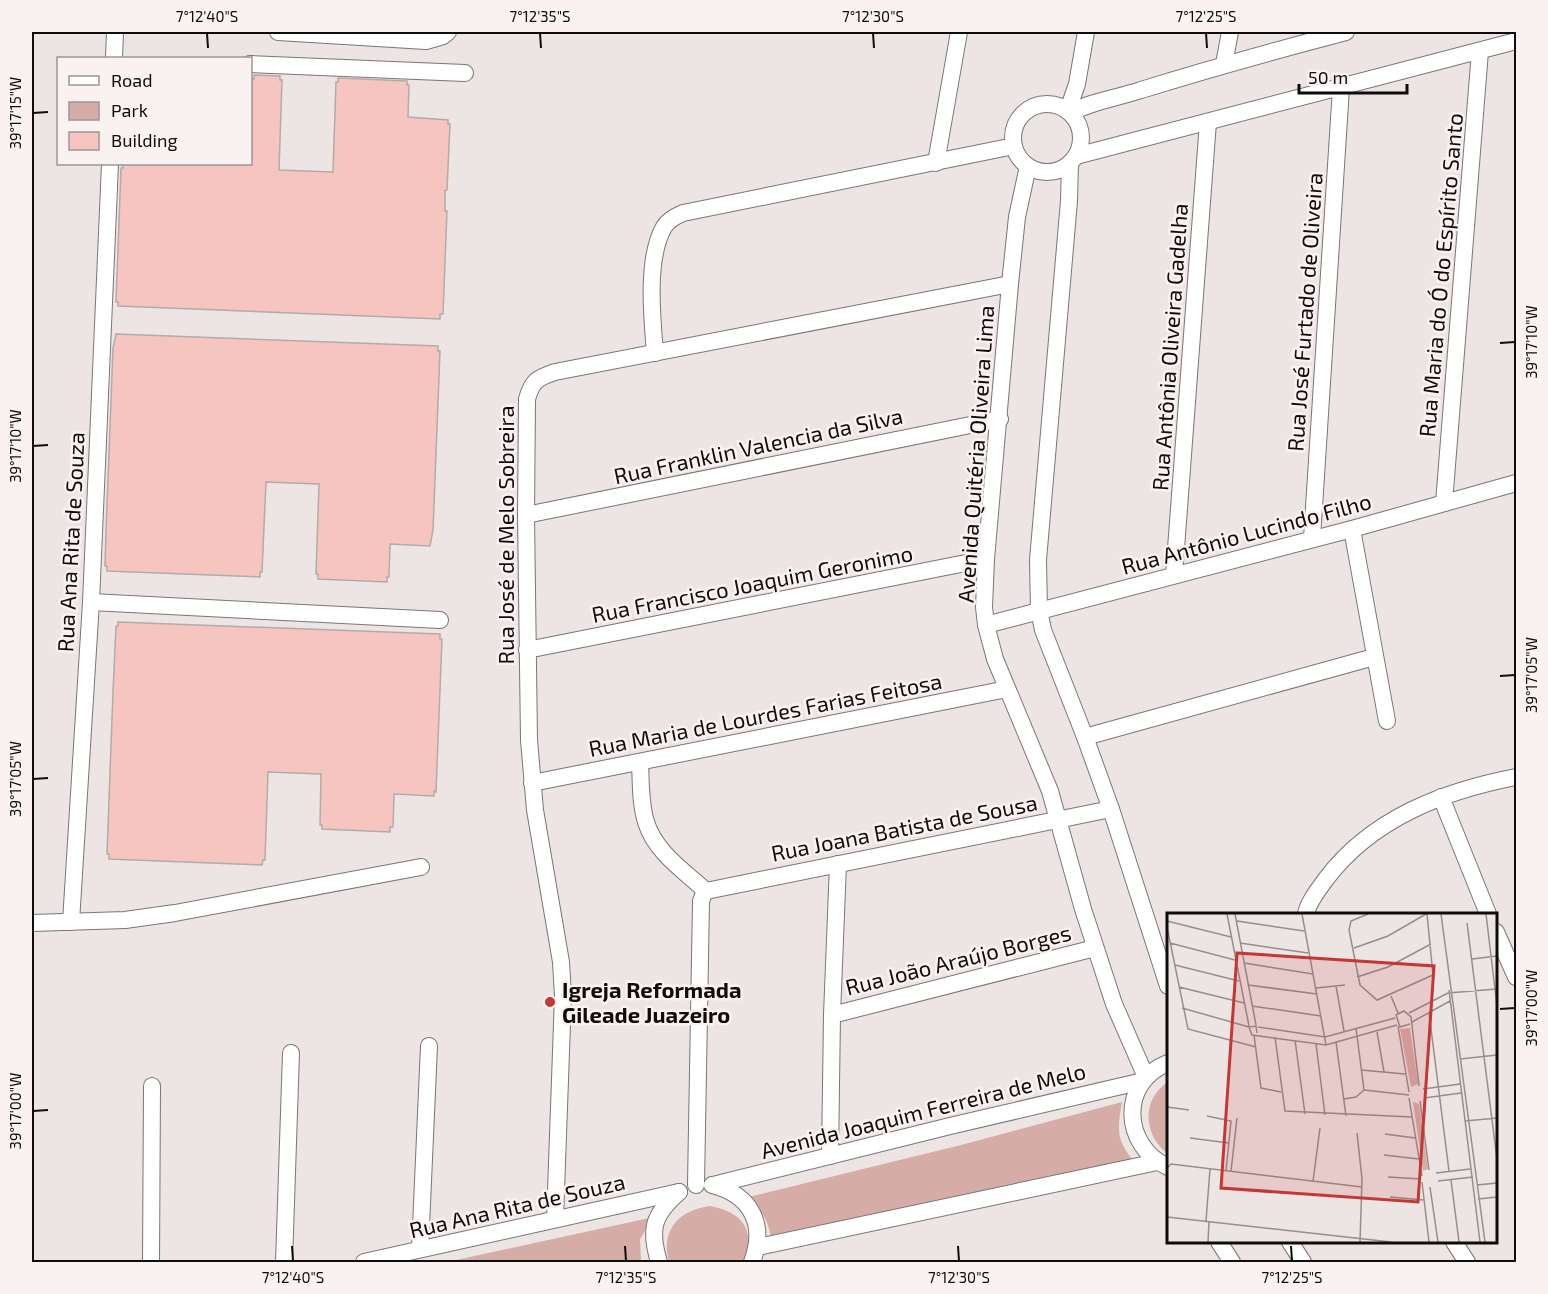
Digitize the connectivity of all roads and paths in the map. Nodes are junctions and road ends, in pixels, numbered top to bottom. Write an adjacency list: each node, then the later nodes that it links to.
1 (116, 32): 11 (street)
2 (278, 32): 3 (street)
3 (299, 32): 4 (street)
4 (448, 32)
5 (959, 32): 20 (street)
6 (1086, 32): 16 (street)
7 (1230, 32): 13 (street)
8 (1346, 32): 13 (street)
9 (1516, 41): 10 (street)
10 (1480, 51): 15 (street); 27 (street, Rua Maria do Ó do Espírito Santo)
11 (116, 57)
12 (252, 64): 14 (street)
13 (1224, 64): 16 (street)
14 (465, 73)
15 (1341, 88): 17 (street); 30 (street, Rua José Furtado de Oliveira)
16 (1069, 112): 18 (street); 19 (street)
17 (1208, 122): 19 (street); 32 (street, Rua Antônia Oliveira Gadelha)
18 (1014, 146): 20 (street); 22 (street)
19 (1073, 160): 22 (street); 34 (street)
20 (936, 163): 24 (street)
21 (110, 165): 33 (street, Rua Ana Rita de Souza)
22 (1028, 166): 23 (street, Avenida Quitéria Oliveira Lima)
23 (1010, 284): 24 (street, Rua José de Melo Sobreira); 25 (street, Avenida Quitéria Oliveira Lima)
24 (655, 352): 28 (street, Rua José de Melo Sobreira)
25 (1000, 419): 28 (street, Rua Franklin Valencia da Silva); 31 (street, Avenida Quitéria Oliveira Lima)
26 (1516, 483): 27 (street, Rua Antônio Lucindo Filho)
27 (1444, 503): 29 (street, Rua Antônio Lucindo Filho)
28 (526, 515): 37 (street, Rua José de Melo Sobreira)
29 (1352, 529): 30 (street, Rua Antônio Lucindo Filho); 38 (street)
30 (1312, 538): 32 (street, Rua Antônio Lucindo Filho)
31 (986, 559): 36 (street, Avenida Quitéria Oliveira Lima); 37 (street, Rua Francisco Joaquim Geronimo)
32 (1174, 575): 34 (street, Rua Antônio Lucindo Filho)
33 (91, 602): 35 (street); 53 (street, Rua Ana Rita de Souza)
34 (1039, 610): 36 (street, Rua Antônio Lucindo Filho); 41 (street)
35 (440, 620)
36 (986, 624): 39 (street, Avenida Quitéria Oliveira Lima)
37 (527, 650): 44 (street, Rua José de Melo Sobreira)
38 (1374, 657): 40 (street); 41 (street)
39 (1007, 689): 42 (street, Rua Maria de Lourdes Farias Feitosa); 47 (street, Avenida Quitéria Oliveira Lima)
40 (1387, 721)
41 (1085, 736): 46 (street)
42 (640, 762): 44 (street, Rua Maria de Lourdes Farias Feitosa); 50 (street)
43 (1516, 777): 45 (street)
44 (532, 783): 69 (street, Rua José de Melo Sobreira)
45 (1441, 797): 51 (street); 52 (street)
46 (1111, 809): 47 (street, Rua Joana Batista de Sousa); 58 (street)
47 (1059, 819): 48 (street, Rua Joana Batista de Sousa); 56 (street, Avenida Quitéria Oliveira Lima)
48 (838, 864): 50 (street, Rua Joana Batista de Sousa); 59 (street)
49 (421, 867): 53 (street)
50 (706, 891): 67 (street)
51 (1306, 913)
52 (1487, 913)
53 (71, 922): 54 (street)
54 (32, 923)
55 (1497, 934): 57 (street)
56 (1095, 948): 59 (street, Rua João Araújo Borges); 63 (street, Avenida Quitéria Oliveira Lima)
57 (1516, 977)
58 (1167, 983)
59 (832, 1015): 65 (street)
60 (429, 1046): 73 (street)
61 (291, 1053): 76 (street)
62 (1167, 1063): 63 (street, Avenida Joaquim Ferreira de Melo)
63 (1145, 1079): 65 (street, Avenida Joaquim Ferreira de Melo); 66 (street)
64 (152, 1086): 75 (street)
65 (830, 1156): 67 (street, Avenida Joaquim Ferreira de Melo)
66 (1163, 1164): 74 (street)
67 (705, 1185): 68 (street, Avenida Joaquim Ferreira de Melo); 74 (street)
68 (679, 1192): 69 (street, Rua Ana Rita de Souza); 78 (street)
69 (555, 1219): 73 (street, Rua Ana Rita de Souza)
70 (1220, 1243): 79 (street)
71 (1291, 1243): 80 (street)
72 (1455, 1243): 81 (street)
73 (420, 1250): 77 (street, Rua Ana Rita de Souza)
74 (755, 1255)
75 (151, 1263)
76 (285, 1263)
77 (364, 1263)
78 (659, 1263)
79 (1232, 1263)
80 (1303, 1263)
81 (1467, 1263)

